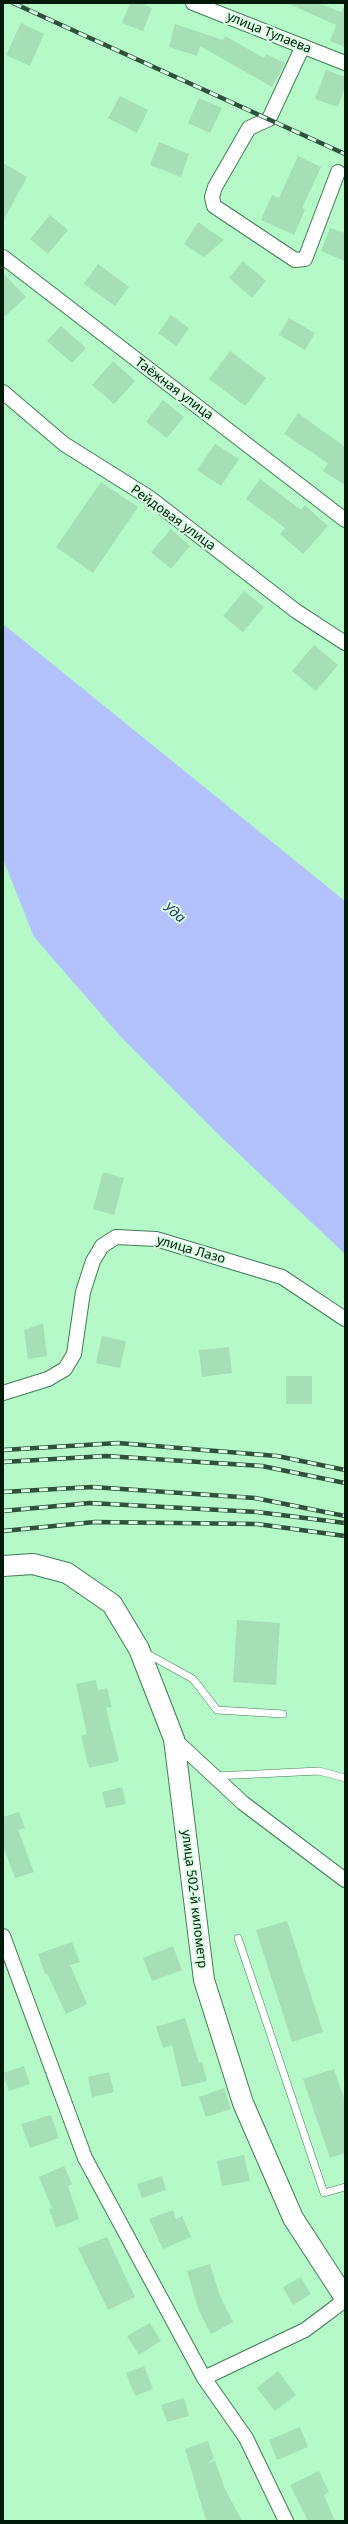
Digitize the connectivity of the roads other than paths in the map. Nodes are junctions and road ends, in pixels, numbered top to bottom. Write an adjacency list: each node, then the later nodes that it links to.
1 (193, 3): 2 (street, улица Тулаева)
2 (303, 46): 3 (street, улица Тулаева); 4 (street)
3 (345, 64)
4 (338, 172)
5 (3, 257): 7 (street, Таёжная улица)
6 (3, 392): 8 (street, Рейдовая улица)
7 (345, 520)
8 (345, 643)
9 (345, 1319): 10 (street, улица Лазо)
10 (3, 1393)
11 (3, 1566): 12 (street, улица 502-й километр)
12 (139, 1649): 13 (lane); 14 (street, улица 502-й километр)
13 (282, 1714)
14 (174, 1739): 15 (street); 21 (street, улица 502-й километр)
15 (213, 1776): 16 (lane); 17 (street)
16 (345, 1778)
17 (345, 1880)
18 (3, 1936): 22 (street)
19 (238, 1938): 20 (lane)
20 (345, 2187)
21 (345, 2299): 22 (street)
22 (204, 2378): 23 (street)
23 (286, 2521)

